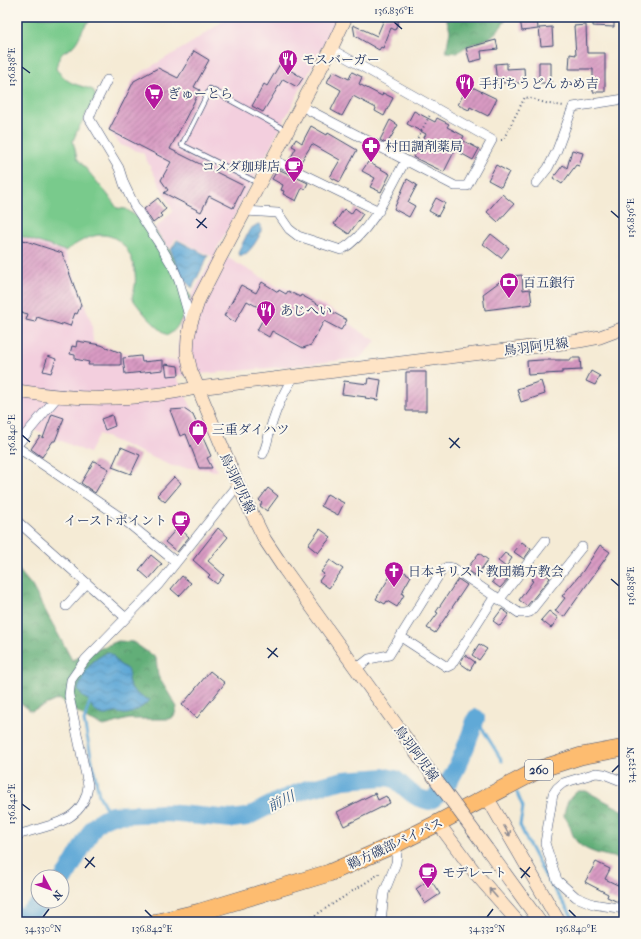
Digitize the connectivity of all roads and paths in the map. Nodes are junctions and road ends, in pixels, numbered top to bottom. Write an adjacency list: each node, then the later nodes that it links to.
1 (346, 17): 2 (main road)
2 (331, 49): 5 (main road); 6 (street)
3 (107, 80): 16 (street)
4 (624, 99): 7 (street)
5 (301, 106): 8 (main road); 11 (street)
6 (434, 107): 9 (street); 11 (path)
7 (573, 107): 9 (path); 13 (street)
8 (287, 131): 10 (main road); 12 (lane)
9 (492, 140): 11 (street)
10 (272, 159): 12 (main road); 15 (street)
11 (405, 161): 15 (street)
12 (259, 184): 14 (main road)
13 (536, 184)
14 (245, 211): 15 (street); 16 (main road)
15 (379, 211)
16 (191, 323): 19 (main road)
17 (624, 328): 18 (main road, 鳥羽阿児線)
18 (294, 376): 19 (main road, 鳥羽阿児線); 23 (street)
19 (198, 388): 21 (main road); 24 (main road, 鳥羽阿児線)
20 (17, 391): 21 (main road)
21 (58, 396): 22 (street)
22 (17, 446): 28 (street)
23 (263, 454)
24 (238, 485): 28 (street); 34 (main road, 鳥羽阿児線)
25 (17, 521): 29 (street)
26 (544, 541): 30 (street)
27 (582, 547): 30 (street)
28 (176, 562): 32 (street)
29 (87, 583): 31 (street); 32 (street)
30 (497, 598): 33 (street); 33 (street)
31 (66, 606)
32 (126, 618): 39 (street)
33 (401, 637): 34 (street)
34 (356, 668): 48 (main road, 鳥羽阿児線, bridge)
35 (624, 748): 37 (highway, 鵜方磯部バイパス / 260)
36 (624, 782): 42 (street)
37 (487, 797): 38 (highway, 鵜方磯部バイパス / 260); 49 (main road, one-way to 49)
38 (438, 823): 40 (highway, 鵜方磯部バイパス / 260); 47 (main road, one-way to 38)
39 (17, 835)
40 (398, 843): 41 (street); 43 (highway, 鵜方磯部バイパス / 260)
41 (396, 862): 45 (path); 46 (street)
42 (624, 909)
43 (202, 917): 44 (highway, 鵜方磯部バイパス / 260)
44 (158, 922)
45 (305, 922)
46 (381, 922)
47 (518, 922)
48 (540, 922)
49 (559, 922)

